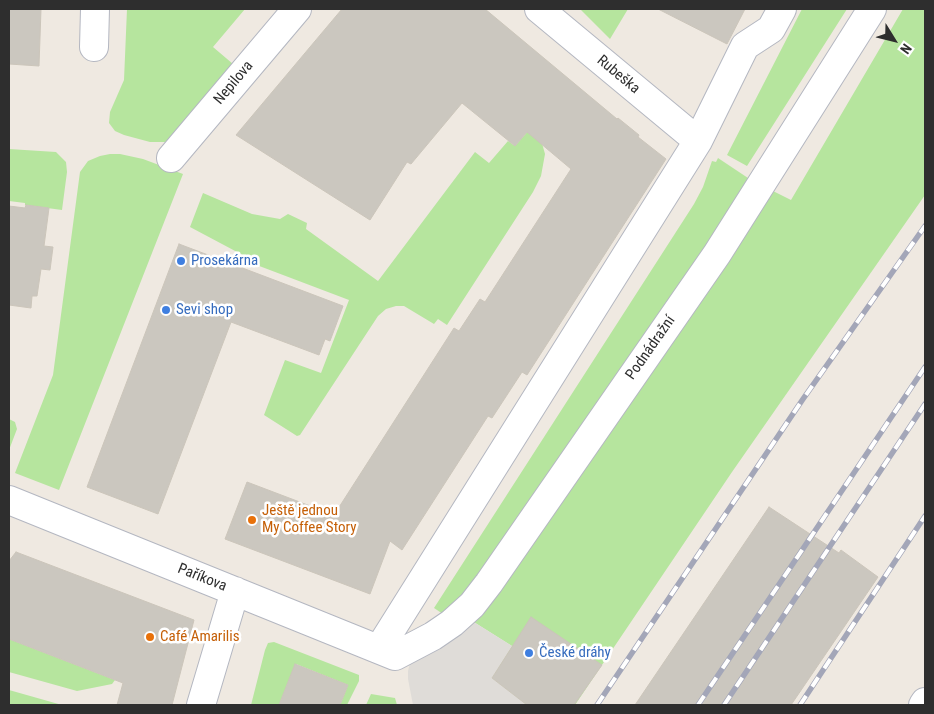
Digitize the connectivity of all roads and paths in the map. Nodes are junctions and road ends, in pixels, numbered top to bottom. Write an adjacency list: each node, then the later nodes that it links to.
1 (95, 9): 6 (street)
2 (297, 9): 8 (street, Nepilova)
3 (539, 9): 7 (street, Rubeška)
4 (782, 9): 7 (street)
5 (872, 9): 11 (street, Podnádražní)
6 (94, 47)
7 (698, 141): 11 (street)
8 (171, 158)
9 (9, 500): 10 (street, Paříkova)
10 (235, 591): 11 (street, Paříkova); 13 (street)
11 (387, 653)
12 (925, 702): 14 (street)
13 (201, 705)
14 (923, 705)

